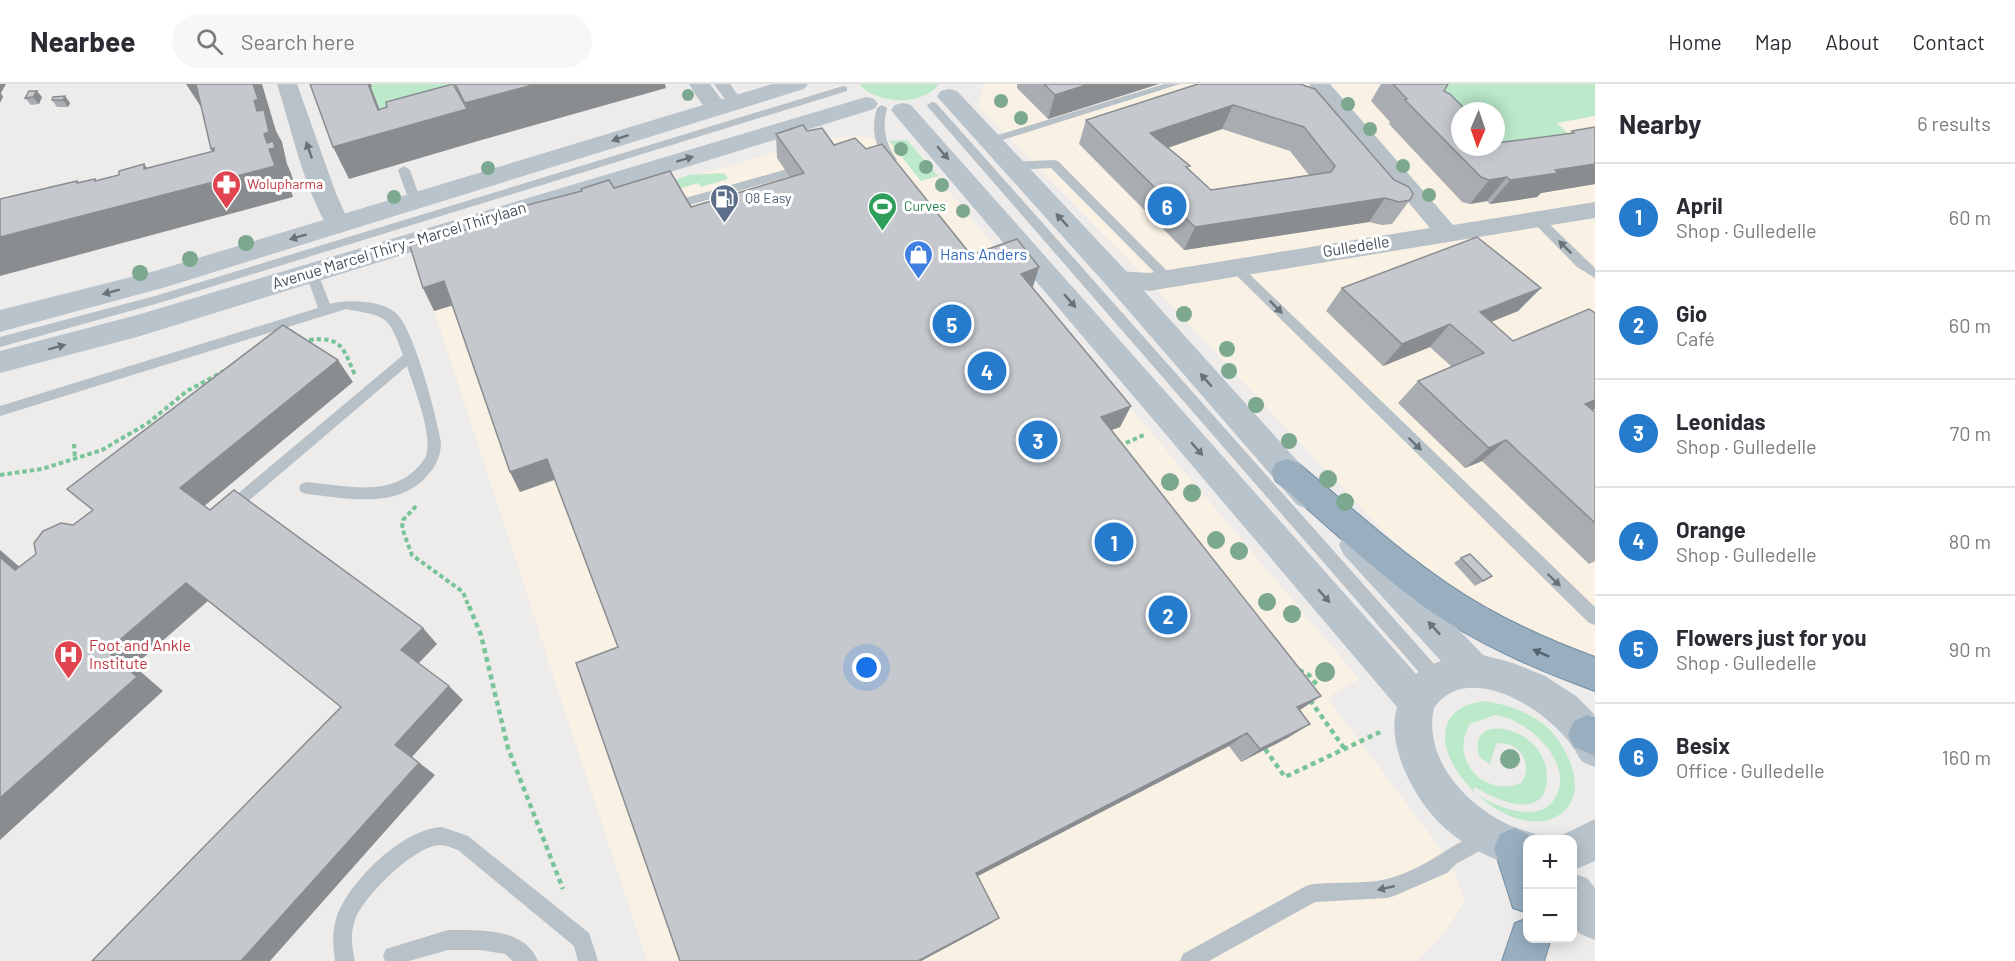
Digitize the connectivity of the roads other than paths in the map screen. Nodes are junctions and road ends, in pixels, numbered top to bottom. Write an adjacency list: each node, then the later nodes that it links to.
1 (286, 84): 18 (street, one-way to 1)
2 (699, 84): 7 (street)
3 (796, 84): 7 (main road)
4 (1175, 84): 9 (lane)
5 (1319, 84): 19 (street)
6 (842, 87): 8 (main road); 27 (lane, Avenue Marcel Thiry - Marcel Thirylaan)
7 (723, 95): 14 (main road, one-way to 14)
8 (915, 101): 9 (main road); 13 (lane); 21 (main road, Avenue Marcel Thiry - Marcel Thirylaan, one-way to 8); 37 (main road)
9 (989, 141): 10 (main road)
10 (1012, 166): 23 (lane); 24 (main road, one-way to 10)
11 (404, 170): 14 (lane)
12 (787, 173): 15 (lane)
13 (902, 174)
14 (415, 201): 18 (main road)
15 (679, 204)
16 (1595, 210): 17 (street, Gulledelle)
17 (1536, 218): 19 (street, Gulledelle); 22 (lane, one-way to 17)
18 (338, 225): 26 (main road, one-way to 26)
19 (1446, 232): 20 (street, Gulledelle)
20 (1234, 266): 23 (street, Gulledelle); 34 (lane, one-way to 34)
21 (311, 271): 25 (lane); 29 (main road, Avenue Marcel Thiry - Marcel Thirylaan, one-way to 21)
22 (1595, 274)
23 (1166, 277): 24 (street, Gulledelle)
24 (1118, 280): 31 (main road, one-way to 24)
25 (326, 310): 28 (lane); 30 (lane)
26 (0, 321)
27 (0, 342)
28 (409, 357): 32 (lane); 33 (lane)
29 (0, 362)
30 (0, 411)
31 (1287, 472): 35 (main road, one-way to 31); 36 (highway, one-way to 31)
32 (306, 488)
33 (220, 516)
34 (1593, 614)
35 (1474, 671): 37 (main road); 38 (main road)
36 (1595, 674)
37 (1427, 691): 39 (main road)
38 (1592, 739)
39 (1510, 845): 40 (highway); 48 (lane, one-way to 48)
40 (1526, 889)
41 (1577, 899): 42 (main road)
42 (1595, 919)
43 (1529, 943): 49 (highway)
44 (393, 956): 46 (lane)
45 (345, 961): 47 (lane)
46 (528, 961)
47 (588, 961)
48 (1190, 961)
49 (1523, 961)

